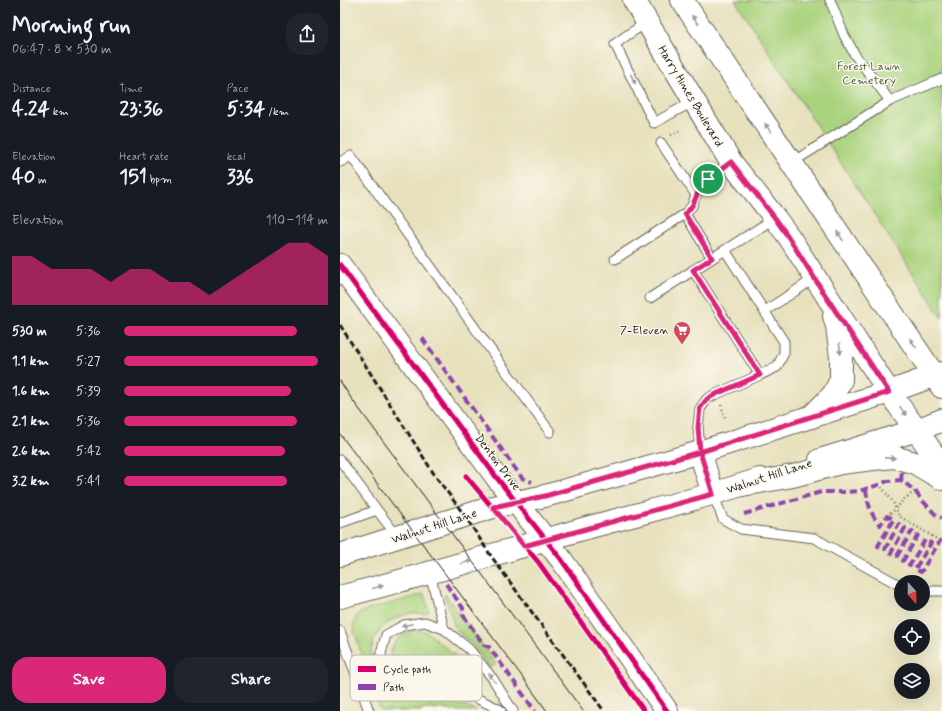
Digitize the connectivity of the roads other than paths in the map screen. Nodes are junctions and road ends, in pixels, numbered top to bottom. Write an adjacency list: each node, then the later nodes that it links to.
1 (634, 0): 4 (main road, Harry Hines Boulevard)
2 (682, 0): 11 (main road, one-way to 2)
3 (830, 0): 7 (lane)
4 (647, 22): 6 (main road, Harry Hines Boulevard); 6 (lane, one-way to 6)
5 (942, 79): 7 (lane)
6 (694, 101): 10 (main road, Harry Hines Boulevard)
7 (890, 101): 11 (lane)
8 (662, 143): 12 (lane)
9 (340, 162): 30 (lane)
10 (731, 162): 12 (lane); 14 (main road, Harry Hines Boulevard)
11 (791, 163): 25 (main road, one-way to 11)
12 (696, 195): 13 (lane)
13 (685, 214): 16 (lane); 17 (lane)
14 (775, 218): 15 (lane); 20 (main road, Harry Hines Boulevard)
15 (725, 250): 16 (lane); 23 (lane)
16 (712, 258): 19 (lane)
17 (615, 259)
18 (340, 265): 37 (main road, Denton Drive)
19 (693, 270): 21 (lane); 24 (lane)
20 (815, 278): 22 (main road, Harry Hines Boulevard); 23 (lane)
21 (650, 298)
22 (827, 298): 26 (main road, Harry Hines Boulevard); 27 (main road, one-way to 27)
23 (765, 311): 24 (lane)
24 (760, 375): 31 (lane)
25 (940, 379): 26 (main road, Walnut Hill Lane)
26 (889, 392): 27 (main road, Walnut Hill Lane); 29 (main road, Harry Hines Boulevard, one-way to 29)
27 (811, 417): 31 (main road, Walnut Hill Lane)
28 (942, 420): 29 (main road, Walnut Hill Lane)
29 (917, 430): 33 (main road, Harry Hines Boulevard); 35 (main road, Walnut Hill Lane)
30 (550, 432)
31 (700, 452): 36 (main road); 37 (main road, Walnut Hill Lane)
32 (340, 460): 38 (lane)
33 (942, 466)
34 (942, 479): 35 (main road, one-way to 34)
35 (742, 485): 36 (main road, Walnut Hill Lane)
36 (713, 494): 41 (main road, Walnut Hill Lane); 44 (lane)
37 (516, 502): 40 (main road, Walnut Hill Lane); 41 (main road, Denton Drive)
38 (377, 510): 39 (lane); 40 (lane)
39 (340, 522)
40 (398, 537): 42 (main road, Walnut Hill Lane)
41 (546, 540): 43 (main road, Walnut Hill Lane, one-way to 41); 59 (main road, Denton Drive)
42 (340, 556)
43 (430, 573): 47 (main road, Walnut Hill Lane, one-way to 43); 48 (lane)
44 (894, 582)
45 (930, 591): 46 (lane)
46 (942, 591)
47 (340, 597)
48 (444, 629): 50 (lane, one-way to 50); 51 (lane, one-way to 48)
49 (340, 631): 52 (lane)
50 (381, 655)
51 (474, 655)
52 (350, 659)
53 (482, 665): 58 (lane, one-way to 53)
54 (365, 701): 56 (lane)
55 (482, 701): 57 (lane, one-way to 57)
56 (369, 711)
57 (501, 711)
58 (513, 711)
59 (667, 711)

